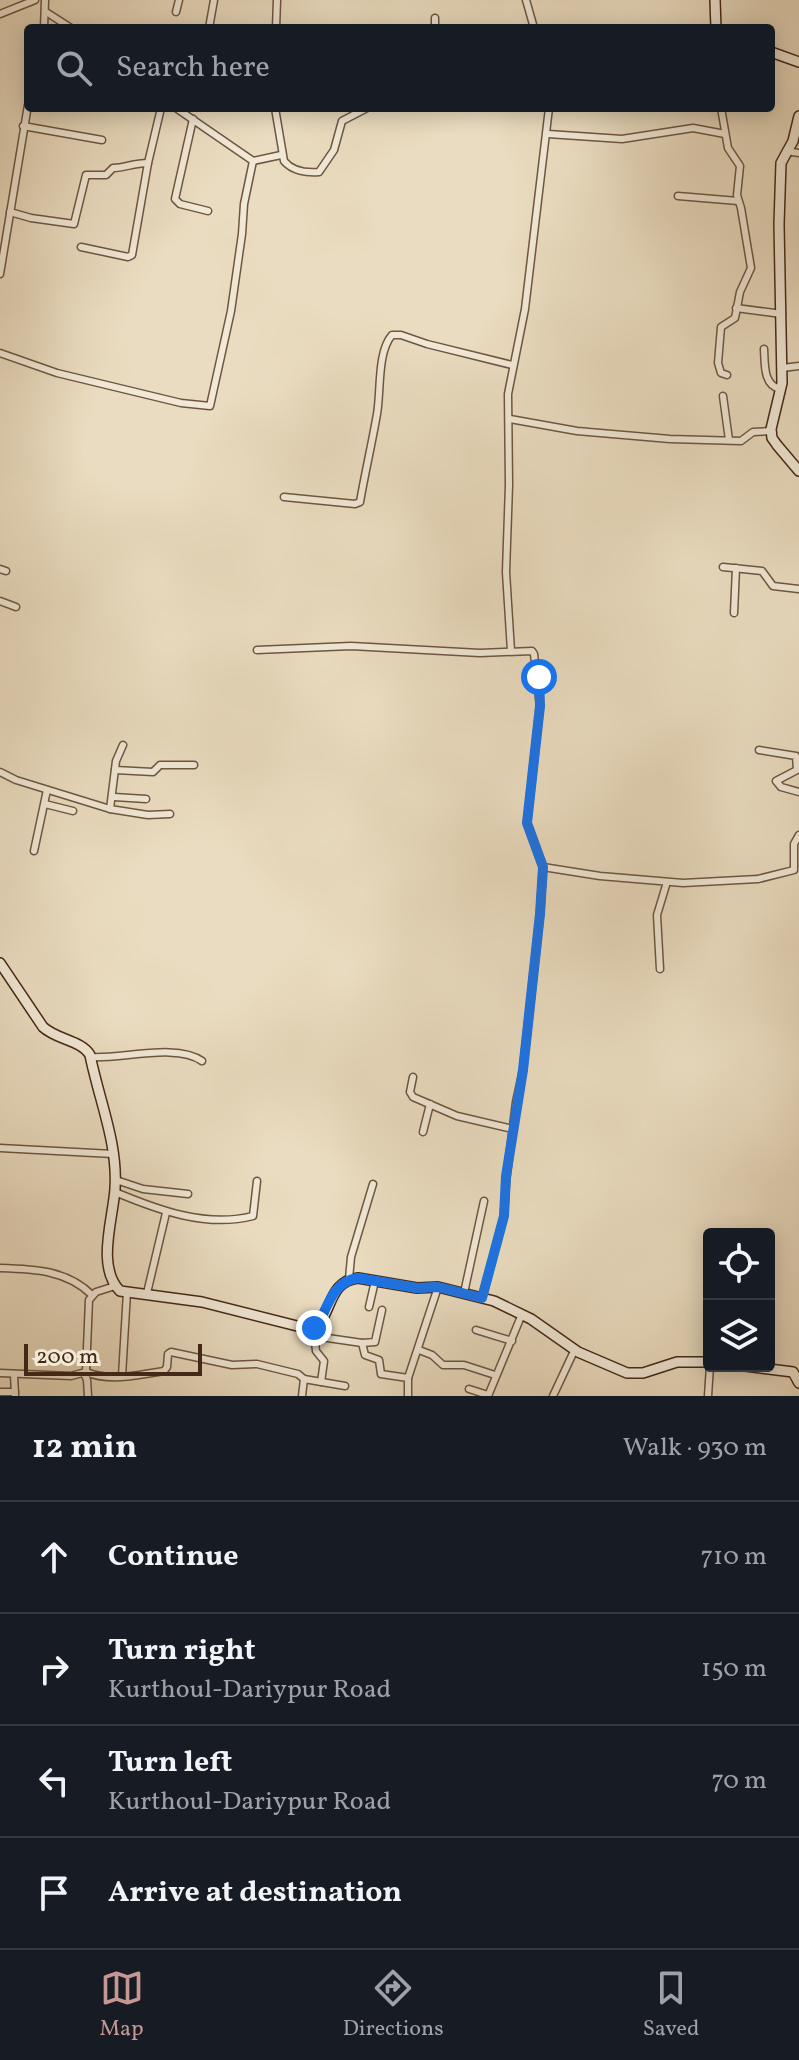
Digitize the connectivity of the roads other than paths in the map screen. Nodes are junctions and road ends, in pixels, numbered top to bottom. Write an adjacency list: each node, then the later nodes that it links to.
1 (35, 0): 10 (street)
2 (45, 0): 8 (street)
3 (179, 0): 9 (street)
4 (214, 0): 14 (street)
5 (277, 0): 15 (street)
6 (526, 0): 17 (street)
7 (715, 0): 18 (street)
8 (46, 12): 12 (street); 13 (street)
9 (176, 12)
10 (0, 14)
11 (435, 18): 16 (street)
12 (44, 24)
13 (65, 24)
14 (210, 24)
15 (276, 24)
16 (435, 24)
17 (533, 24)
18 (716, 24)
19 (775, 53): 20 (street)
20 (799, 62)
21 (26, 112): 30 (street)
22 (160, 112): 38 (street)
23 (182, 112): 29 (street)
24 (276, 112): 36 (street)
25 (359, 112): 36 (street)
26 (549, 112): 31 (street)
27 (722, 112): 32 (street)
28 (799, 116): 34 (street)
29 (193, 119): 37 (street); 43 (street)
30 (23, 126): 33 (street); 41 (street)
31 (548, 134): 32 (street); 51 (street)
32 (725, 134): 42 (street)
33 (102, 140)
34 (786, 151): 35 (street); 48 (street)
35 (799, 153)
36 (281, 155): 37 (street)
37 (253, 161): 50 (street)
38 (148, 163): 44 (street); 45 (street)
39 (678, 196): 42 (street)
40 (0, 199): 41 (street)
41 (11, 201): 44 (street)
42 (738, 201): 47 (street)
43 (208, 211)
44 (10, 212): 46 (street)
45 (81, 247)
46 (0, 274)
47 (736, 308): 48 (street); 54 (street)
48 (782, 314): 53 (street)
49 (764, 349): 55 (street)
50 (0, 353)
51 (512, 365): 57 (street); 61 (street)
52 (799, 366): 53 (street)
53 (782, 368): 55 (street)
54 (727, 375)
55 (780, 389): 58 (street)
56 (723, 396): 59 (street)
57 (510, 419): 59 (street); 69 (street)
58 (771, 431): 59 (street); 60 (street)
59 (729, 440)
60 (799, 471)
61 (284, 497)
62 (723, 567): 63 (street)
63 (736, 568): 64 (street); 67 (street)
64 (799, 589)
65 (0, 601): 66 (street)
66 (16, 607)
67 (734, 613)
68 (257, 650): 69 (street)
69 (511, 651): 85 (street)
70 (123, 745): 73 (street)
71 (759, 750): 76 (street)
72 (194, 765): 73 (street)
73 (115, 770): 77 (street)
74 (0, 772): 75 (street)
75 (47, 790): 79 (street); 80 (street)
76 (799, 792)
77 (114, 797): 78 (street); 80 (street)
78 (146, 799)
79 (45, 804): 81 (street); 84 (street)
80 (110, 809): 82 (street)
81 (73, 811)
82 (170, 814)
83 (799, 835): 86 (street)
84 (34, 851)
85 (543, 867): 86 (street); 93 (street)
86 (667, 882): 88 (street)
87 (0, 963): 89 (street)
88 (660, 969)
89 (91, 1057): 90 (street); 96 (street)
90 (202, 1061)
91 (413, 1077): 92 (street)
92 (430, 1104): 93 (street); 94 (street)
93 (513, 1129): 113 (street)
94 (423, 1132)
95 (0, 1148): 96 (street)
96 (113, 1154): 97 (street)
97 (116, 1180): 100 (street); 101 (street)
98 (257, 1181): 103 (street)
99 (373, 1184): 105 (street)
100 (115, 1192): 103 (street); 107 (street)
101 (188, 1194)
102 (484, 1201): 111 (street)
103 (166, 1213): 110 (street)
104 (0, 1268): 112 (street)
105 (349, 1279): 106 (street); 118 (street)
106 (375, 1281): 108 (street); 114 (street)
107 (115, 1286): 109 (street); 112 (street)
108 (438, 1287): 111 (street); 122 (street)
109 (127, 1292): 110 (street); 130 (street)
110 (147, 1293): 118 (street)
111 (464, 1293): 113 (street)
112 (92, 1295): 125 (street)
113 (482, 1298): 116 (street)
114 (369, 1307)
115 (382, 1310): 120 (street)
116 (522, 1314): 119 (street); 121 (street)
117 (476, 1330): 119 (street)
118 (314, 1332): 120 (street); 133 (street)
119 (512, 1341): 129 (street)
120 (362, 1343): 131 (street)
121 (575, 1349): 123 (street); 143 (street)
122 (419, 1350): 129 (street); 131 (street)
123 (703, 1364)
124 (775, 1370): 134 (street)
125 (85, 1372): 128 (street); 130 (street); 139 (street)
126 (710, 1372): 144 (street)
127 (0, 1373): 128 (street)
128 (14, 1374): 138 (street)
129 (495, 1375): 142 (street)
130 (122, 1376): 132 (street)
131 (408, 1378): 141 (street)
132 (304, 1379): 133 (street); 140 (street)
133 (321, 1382): 135 (street)
134 (799, 1383)
135 (345, 1386)
136 (469, 1389): 142 (street)
137 (0, 1392): 138 (street)
138 (15, 1394)
139 (88, 1396)
140 (302, 1396)
141 (408, 1396)
142 (488, 1396)
143 (553, 1396)
144 (708, 1396)

